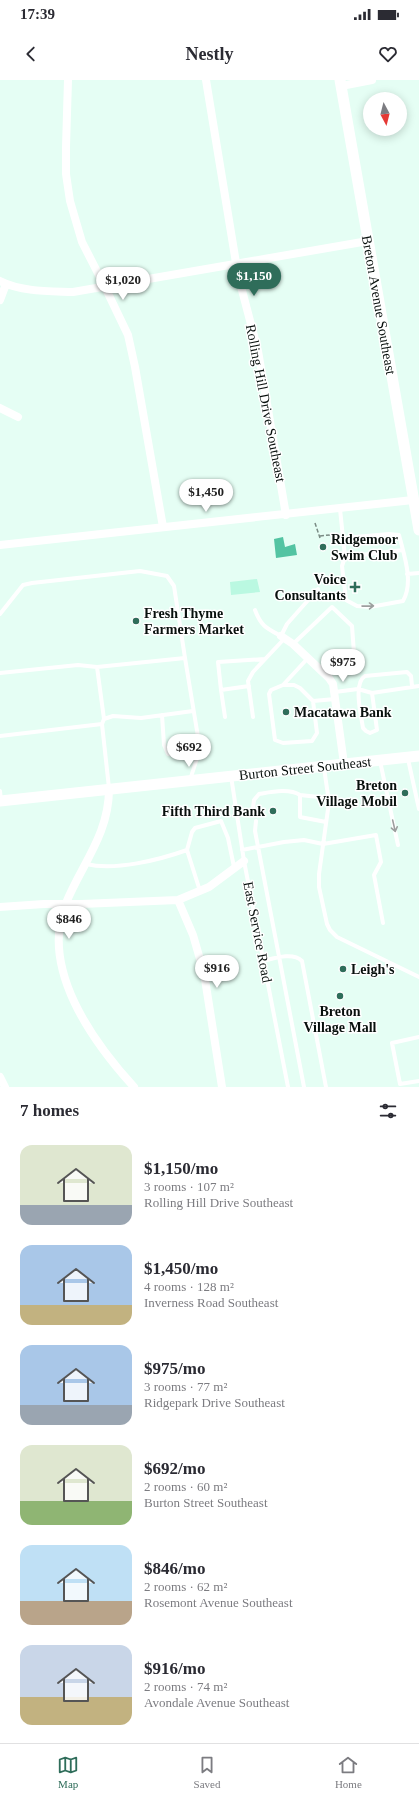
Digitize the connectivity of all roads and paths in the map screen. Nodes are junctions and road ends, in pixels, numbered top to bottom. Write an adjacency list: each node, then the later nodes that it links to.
1 (68, 80): 8 (street)
2 (206, 80): 6 (street, Rolling Hill Drive Southeast)
3 (372, 80): 4 (street)
4 (341, 83): 5 (main road, Breton Avenue Southeast)
5 (368, 240): 6 (street); 12 (main road, Breton Avenue Southeast)
6 (236, 264): 8 (street); 14 (street, Rolling Hill Drive Southeast)
7 (3, 282): 8 (street); 9 (street)
8 (105, 287): 16 (street)
9 (0, 300)
10 (0, 408): 11 (street)
11 (18, 417)
12 (413, 500): 13 (street); 17 (main road, Breton Avenue Southeast)
13 (340, 509): 14 (street); 19 (lane)
14 (286, 515): 16 (street)
15 (315, 523): 18 (path)
16 (163, 528): 20 (street)
17 (419, 530)
18 (338, 534)
19 (344, 538): 21 (lane); 22 (lane)
20 (0, 545)
21 (403, 550): 22 (lane); 24 (lane)
22 (345, 557): 24 (lane, one-way to 24)
23 (419, 573): 24 (lane)
24 (407, 574)
25 (318, 589): 28 (lane)
26 (255, 610): 28 (lane)
27 (0, 614): 31 (lane)
28 (283, 637): 29 (street); 33 (lane)
29 (293, 644): 30 (lane); 32 (street)
30 (354, 653)
31 (185, 658): 34 (lane); 45 (lane)
32 (308, 658): 36 (lane); 43 (street)
33 (265, 659): 38 (lane); 41 (lane)
34 (97, 667): 35 (lane); 49 (lane)
35 (0, 673)
36 (283, 685): 44 (lane); 44 (lane)
37 (418, 685): 39 (lane)
38 (249, 686): 41 (lane); 48 (lane)
39 (412, 686): 40 (lane); 42 (lane)
40 (358, 689): 42 (lane); 42 (lane); 43 (lane)
41 (221, 690): 47 (lane)
42 (372, 693)
43 (336, 695): 44 (lane); 55 (street)
44 (313, 701)
45 (193, 712): 46 (lane); 52 (lane)
46 (162, 715): 49 (lane); 52 (lane)
47 (225, 717)
48 (253, 717)
49 (104, 719): 50 (lane)
50 (102, 724): 51 (lane); 59 (lane)
51 (0, 736)
52 (200, 749): 58 (lane)
53 (413, 756): 54 (main road, Burton Street Southeast); 64 (lane)
54 (380, 760): 55 (main road, Burton Street Southeast); 68 (lane, one-way to 68)
55 (344, 764): 56 (main road, Burton Street Southeast)
56 (323, 766): 57 (main road, Burton Street Southeast); 62 (lane)
57 (230, 776): 58 (main road, Burton Street Southeast); 71 (lane, East Service Road)
58 (190, 780): 59 (main road, Burton Street Southeast)
59 (109, 789): 61 (main road, Burton Street Southeast); 73 (street)
60 (300, 795): 62 (lane); 63 (lane); 66 (lane)
61 (0, 797)
62 (328, 798): 66 (lane)
63 (253, 808)
64 (419, 809)
65 (256, 821): 69 (lane)
66 (326, 822): 67 (lane)
67 (323, 844): 69 (lane); 79 (lane); 82 (lane)
68 (398, 845)
69 (258, 846): 71 (lane); 80 (lane)
70 (187, 850): 73 (lane); 74 (lane); 75 (lane)
71 (242, 850): 72 (lane, East Service Road)
72 (244, 860): 74 (street); 81 (lane, East Service Road)
73 (86, 864): 77 (street)
74 (234, 867): 75 (street)
75 (200, 891): 76 (street)
76 (178, 900): 77 (street); 88 (street)
77 (65, 904): 78 (street); 87 (street)
78 (0, 907)
79 (383, 923)
80 (280, 957): 81 (lane); 90 (lane); 91 (lane)
81 (264, 960): 89 (lane, East Service Road)
82 (419, 977)
83 (419, 1037): 85 (lane)
84 (0, 1078): 86 (street)
85 (419, 1081)
86 (5, 1087)
87 (134, 1087)
88 (222, 1087)
89 (288, 1087)
90 (304, 1087)
91 (326, 1087)

